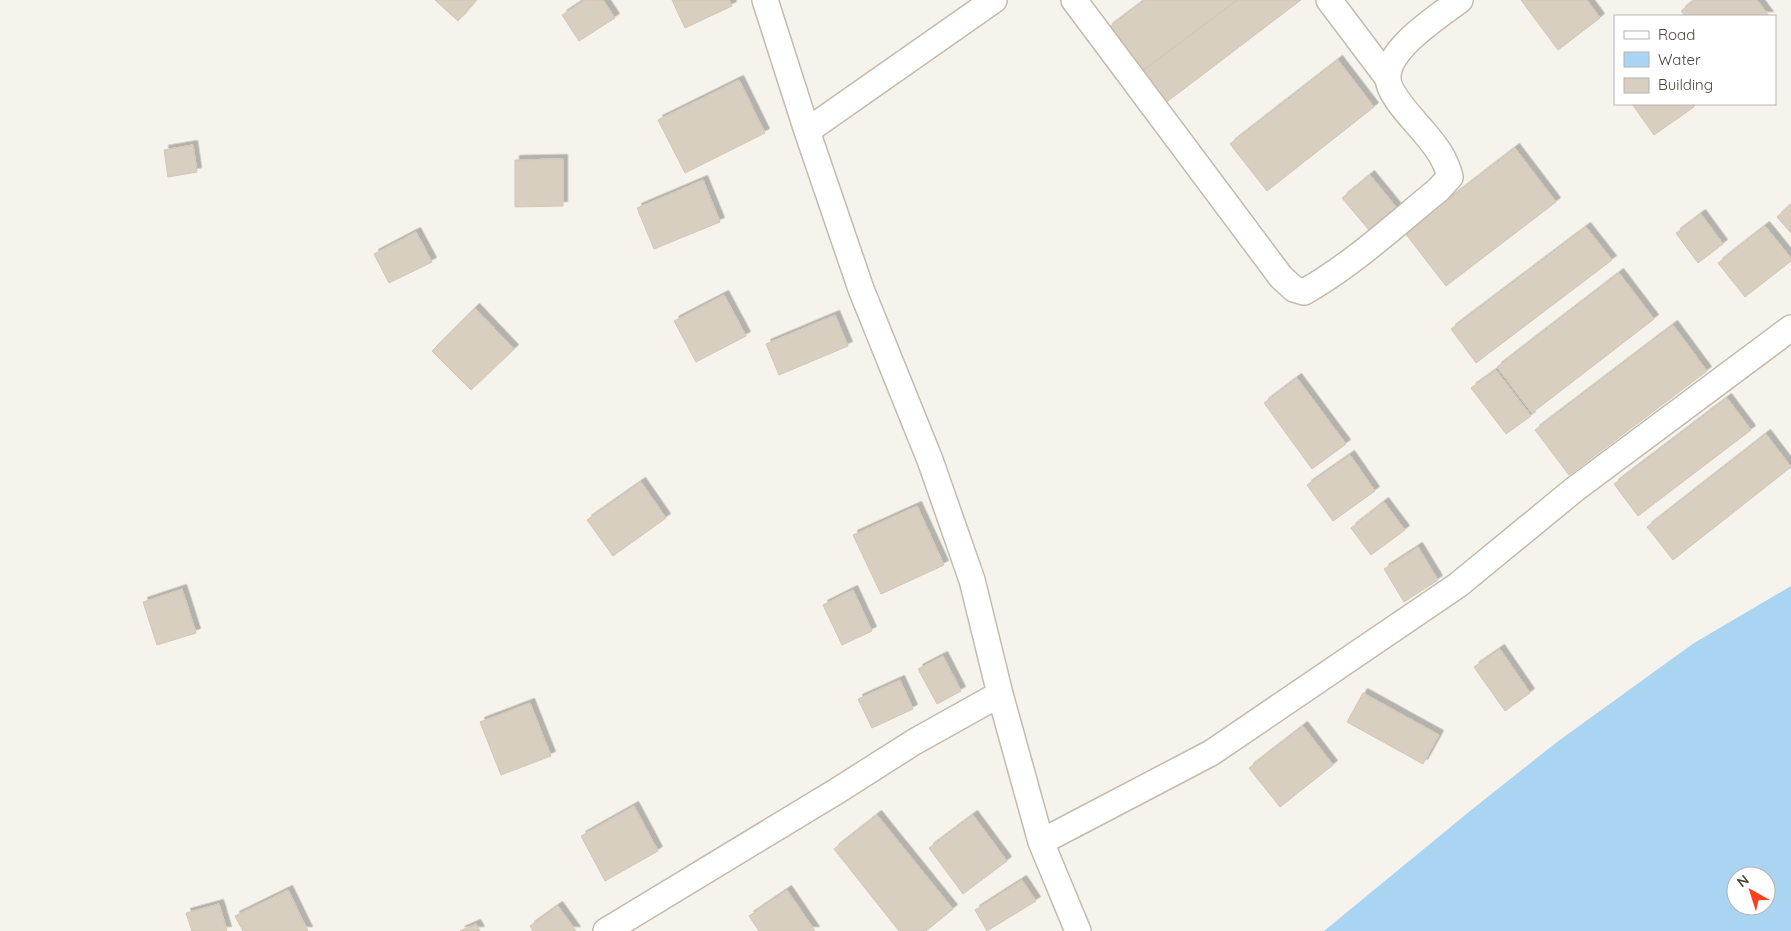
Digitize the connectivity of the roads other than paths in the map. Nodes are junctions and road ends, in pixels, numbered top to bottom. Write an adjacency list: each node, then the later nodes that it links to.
1 (765, 0): 7 (street)
2 (994, 0): 7 (street)
3 (1074, 0): 6 (street)
4 (1329, 0): 6 (street)
5 (1460, 0): 6 (street)
6 (1388, 77)
7 (806, 132): 9 (street)
8 (1791, 328): 10 (street)
9 (1000, 694): 10 (street); 11 (street)
10 (1041, 842): 12 (street)
11 (606, 931)
12 (1078, 931)

